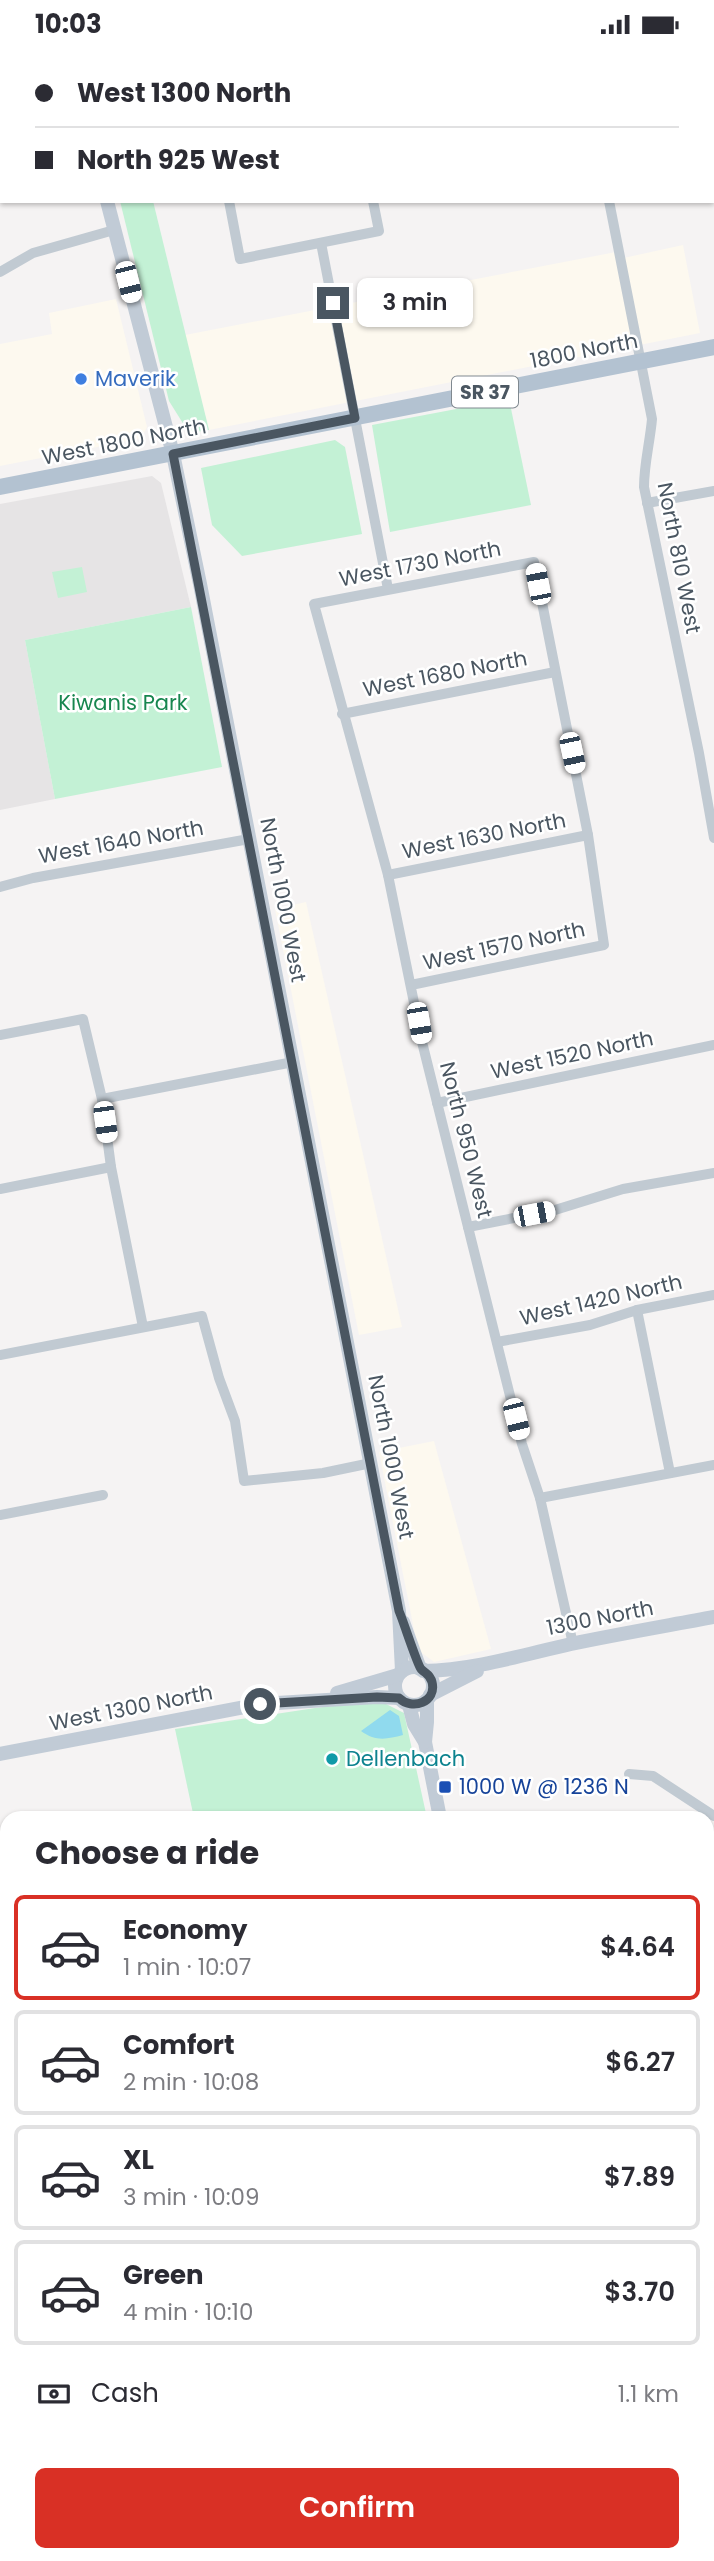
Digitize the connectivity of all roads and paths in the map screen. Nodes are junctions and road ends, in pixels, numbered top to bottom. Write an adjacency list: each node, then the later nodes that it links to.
1 (107, 203): 5 (street, North 1000 West)
2 (229, 203): 6 (street)
3 (373, 203): 6 (street)
4 (609, 203): 9 (street, North 810 West)
5 (114, 230): 7 (street); 12 (street, North 1000 West)
6 (321, 243): 10 (street)
7 (0, 272)
8 (714, 347): 9 (main road, 1800 North / SR 37)
9 (640, 361): 10 (main road, 1800 North / SR 37); 15 (street, North 810 West)
10 (355, 418): 11 (main road, 1800 North / SR 37); 16 (street)
11 (256, 438): 12 (main road, West 1800 North / SR 37)
12 (173, 454): 13 (main road, West 1800 North / SR 37); 22 (street, North 1000 West)
13 (0, 487)
14 (714, 491): 15 (street)
15 (647, 503): 21 (street, North 810 West)
16 (388, 589): 17 (street, West 1730 North); 18 (street, West 1730 North)
17 (314, 604): 19 (street, North 950 West)
18 (555, 672): 19 (street, West 1680 North); 20 (street)
19 (342, 714): 23 (street, North 950 West)
20 (588, 835): 23 (street, West 1630 North); 25 (street, West 1570 North)
21 (714, 838)
22 (249, 839): 24 (street, West 1640 North); 28 (street, North 1000 West)
23 (387, 875): 25 (street, North 950 West)
24 (0, 887)
25 (411, 985): 30 (street, North 950 West)
26 (0, 1035): 29 (street)
27 (714, 1045): 30 (street, West 1520 North)
28 (293, 1062): 29 (street); 40 (street, North 1000 West)
29 (102, 1099): 31 (street)
30 (437, 1103): 34 (street, North 950 West)
31 (111, 1167): 33 (street); 37 (street)
32 (714, 1173): 34 (street)
33 (0, 1189)
34 (468, 1227): 38 (street, North 950 West)
35 (714, 1295): 36 (street, West 1420 North)
36 (637, 1310): 38 (street, West 1420 North); 42 (street)
37 (143, 1327): 39 (street); 40 (street)
38 (497, 1342): 44 (street, North 950 West)
39 (0, 1355)
40 (371, 1463): 46 (street, North 1000 West)
41 (714, 1465): 42 (street)
42 (670, 1473): 44 (street)
43 (103, 1495): 45 (street)
44 (540, 1498): 48 (street, North 950 West)
45 (0, 1515)
46 (399, 1611): 50 (street, North 1000 West); 51 (street, North 1000 West)
47 (714, 1617): 48 (street, 1300 North)
48 (573, 1644): 49 (street, 1300 North)
49 (494, 1663): 50 (street, 1300 North); 52 (street, 1300 North)
50 (422, 1670): 51 (street); 52 (street)
51 (400, 1673): 53 (street, West 1300 North); 54 (street)
52 (428, 1698): 54 (street); 55 (street)
53 (312, 1700): 54 (street, West 1300 North); 56 (street, West 1300 North)
54 (404, 1702): 55 (street)
55 (425, 1742): 58 (street)
56 (0, 1754)
57 (629, 1774): 59 (street)
58 (439, 1811)
59 (706, 1811)

